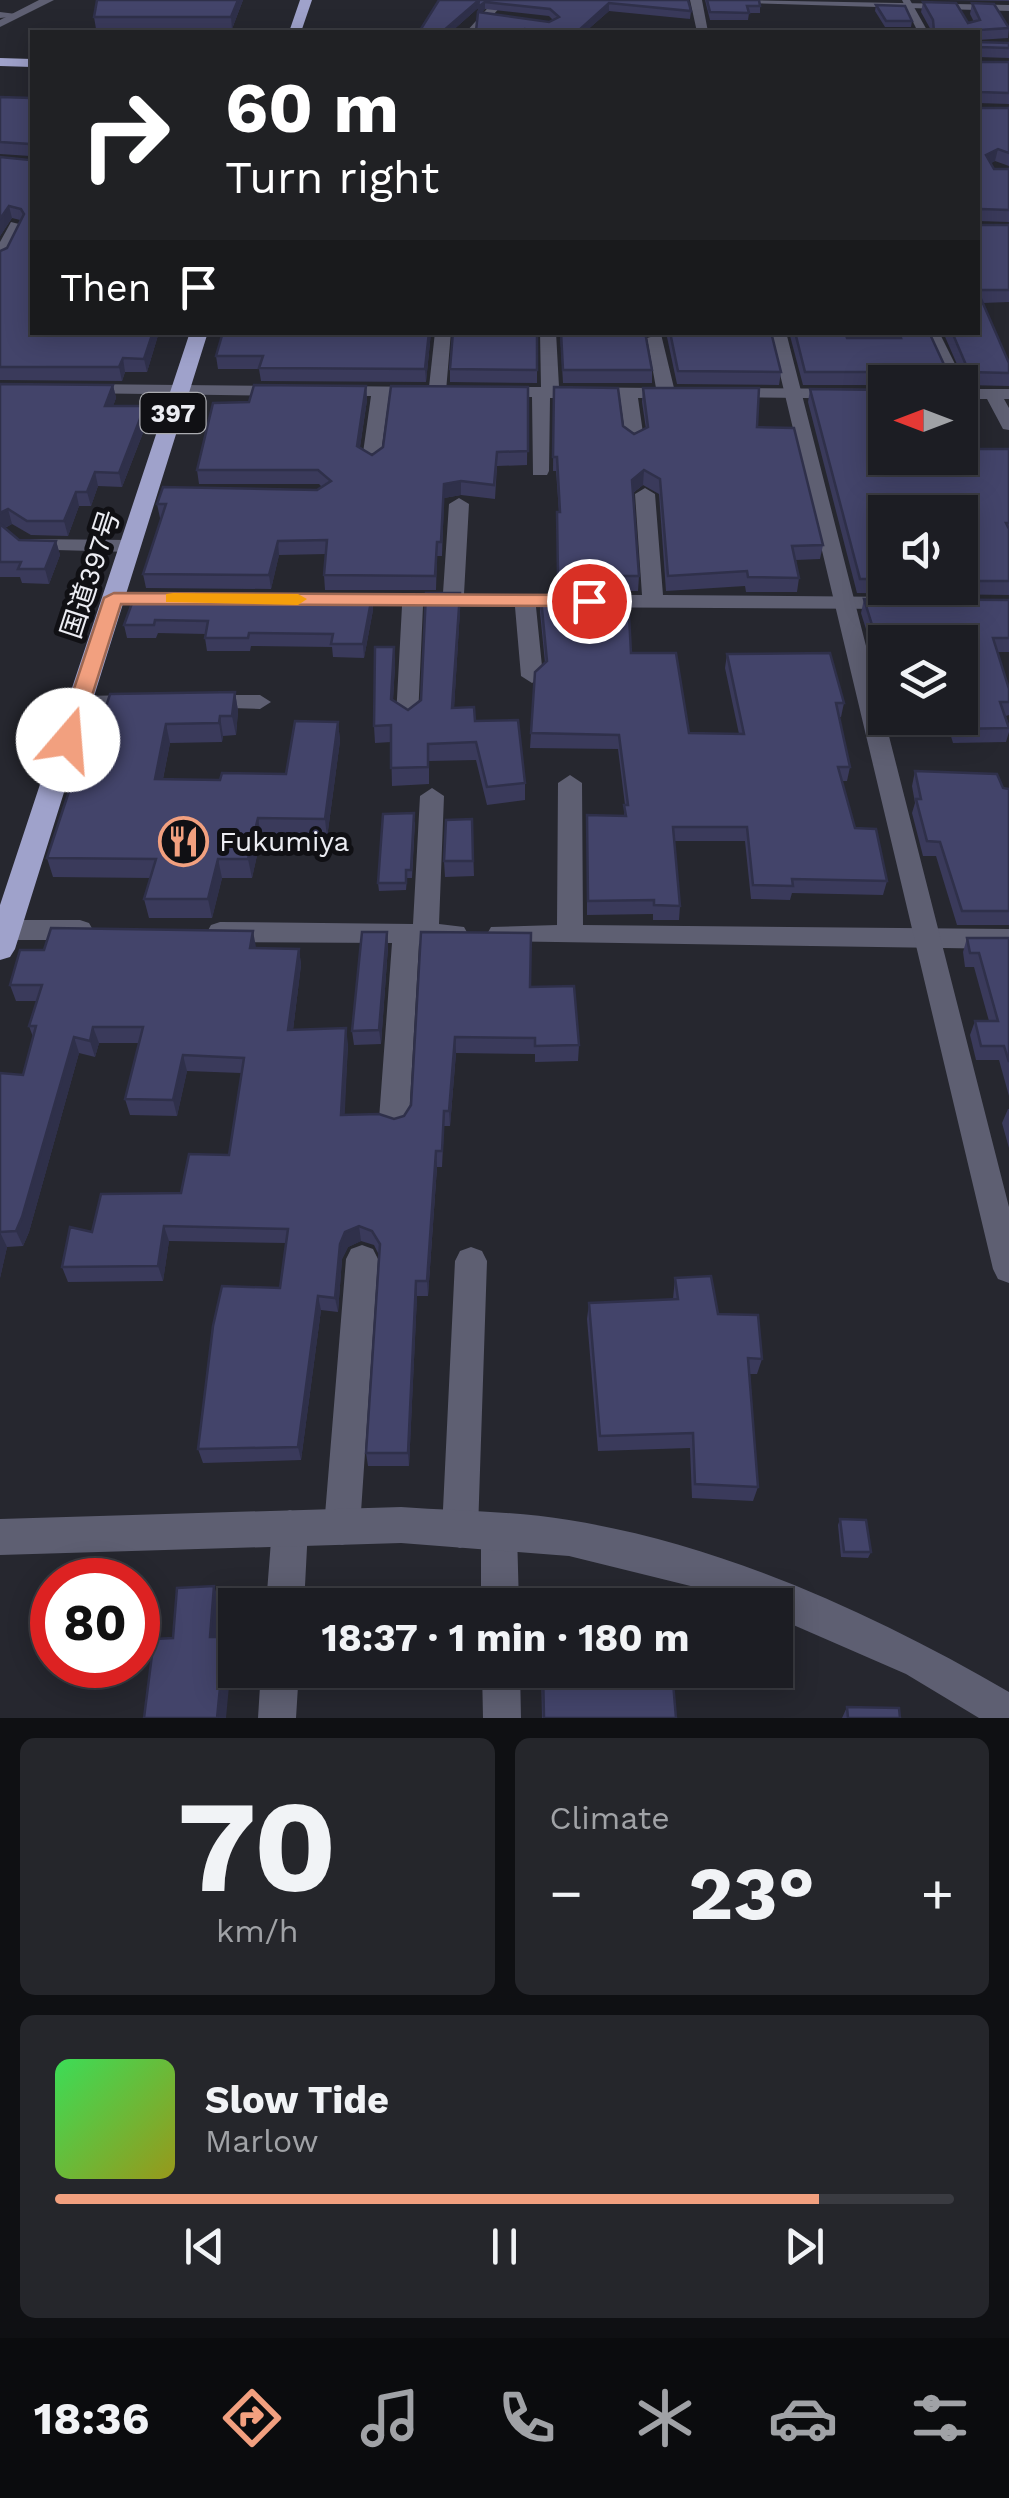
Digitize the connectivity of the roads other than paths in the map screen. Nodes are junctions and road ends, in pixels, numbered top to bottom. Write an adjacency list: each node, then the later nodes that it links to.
1 (48, 0): 9 (street)
2 (306, 0): 13 (highway)
3 (501, 0): 10 (street)
4 (696, 0): 15 (street)
5 (746, 0): 6 (street)
6 (906, 2): 7 (street); 16 (street)
7 (930, 2): 8 (street)
8 (1009, 8)
9 (6, 16): 12 (street)
10 (485, 16): 11 (street); 14 (street)
11 (501, 18)
12 (0, 24)
13 (295, 30)
14 (473, 30)
15 (703, 30)
16 (922, 30)
17 (0, 62): 18 (highway)
18 (30, 62)
19 (16, 225): 20 (street)
20 (0, 258)
21 (198, 335): 29 (highway, 国道397号 / 397)
22 (444, 335): 31 (street)
23 (548, 335): 32 (street)
24 (779, 335): 35 (street)
25 (932, 335): 27 (street)
26 (654, 338): 34 (street)
27 (947, 365)
28 (54, 389): 29 (street)
29 (180, 390): 30 (street); 45 (highway, 国道397号 / 397)
30 (381, 391): 31 (street); 40 (street)
31 (454, 392): 32 (street)
32 (546, 392): 33 (street); 41 (street)
33 (628, 392): 34 (street); 39 (street)
34 (666, 393): 35 (street)
35 (793, 393): 36 (street); 51 (street)
36 (868, 394)
37 (1001, 394): 38 (street)
38 (1009, 425)
39 (635, 440)
40 (371, 460)
41 (540, 471)
42 (645, 494): 50 (street)
43 (459, 504): 48 (street)
44 (10, 534): 45 (street)
45 (130, 546): 54 (highway, 国道397号 / 397)
46 (313, 599): 47 (street)
47 (412, 600): 48 (street); 56 (street)
48 (453, 600): 49 (street)
49 (525, 600): 50 (street); 53 (street)
50 (653, 601): 51 (street)
51 (844, 602): 52 (street); 64 (street)
52 (868, 602)
53 (532, 676)
54 (80, 702): 55 (street); 63 (highway, 国道397号 / 397)
55 (260, 702)
56 (407, 717)
57 (570, 782): 62 (street)
58 (432, 796): 61 (street)
59 (106, 931): 63 (street)
60 (186, 931): 61 (street)
61 (416, 933): 62 (street); 66 (street)
62 (570, 934): 64 (street)
63 (2, 936)
64 (927, 938): 65 (street); 69 (street)
65 (1009, 940)
66 (394, 1119)
67 (362, 1259): 70 (street)
68 (470, 1261): 72 (street)
69 (1009, 1269)
70 (342, 1527): 71 (street); 72 (street)
71 (290, 1528): 74 (street); 75 (street)
72 (460, 1530): 73 (street)
73 (498, 1533): 76 (street); 79 (street)
74 (0, 1537)
75 (286, 1588)
76 (500, 1588)
77 (279, 1688): 80 (street)
78 (501, 1688): 81 (street)
79 (1009, 1714)
80 (277, 1718)
81 (502, 1718)

